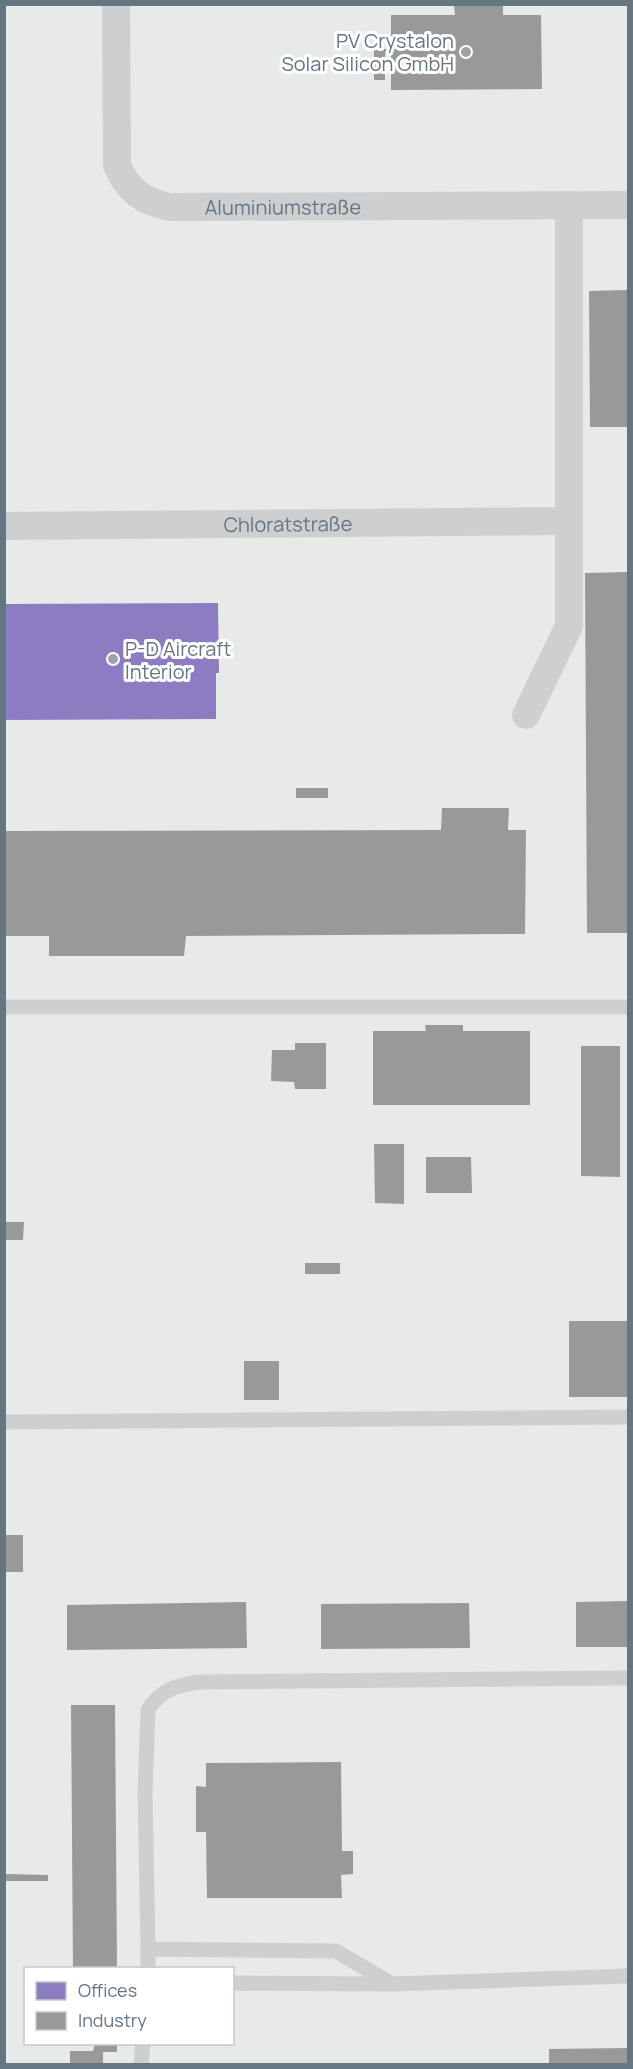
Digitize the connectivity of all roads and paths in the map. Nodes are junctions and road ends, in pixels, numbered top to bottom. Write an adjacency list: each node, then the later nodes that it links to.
1 (116, 4): 2 (street, Aluminiumstraße)
2 (569, 205): 3 (street, Aluminiumstraße); 4 (street)
3 (628, 205)
4 (569, 521): 5 (street, Chloratstraße); 6 (street)
5 (4, 526)
6 (526, 715)
7 (4, 1007): 8 (lane)
8 (628, 1007)
9 (628, 1417): 10 (lane)
10 (4, 1422)
11 (628, 1678): 12 (lane)
12 (148, 1949): 13 (lane); 16 (lane)
13 (148, 1967)
14 (628, 1976): 16 (lane)
15 (234, 1983): 16 (lane)
16 (392, 1984)
17 (143, 2045): 18 (lane)
18 (141, 2064)

